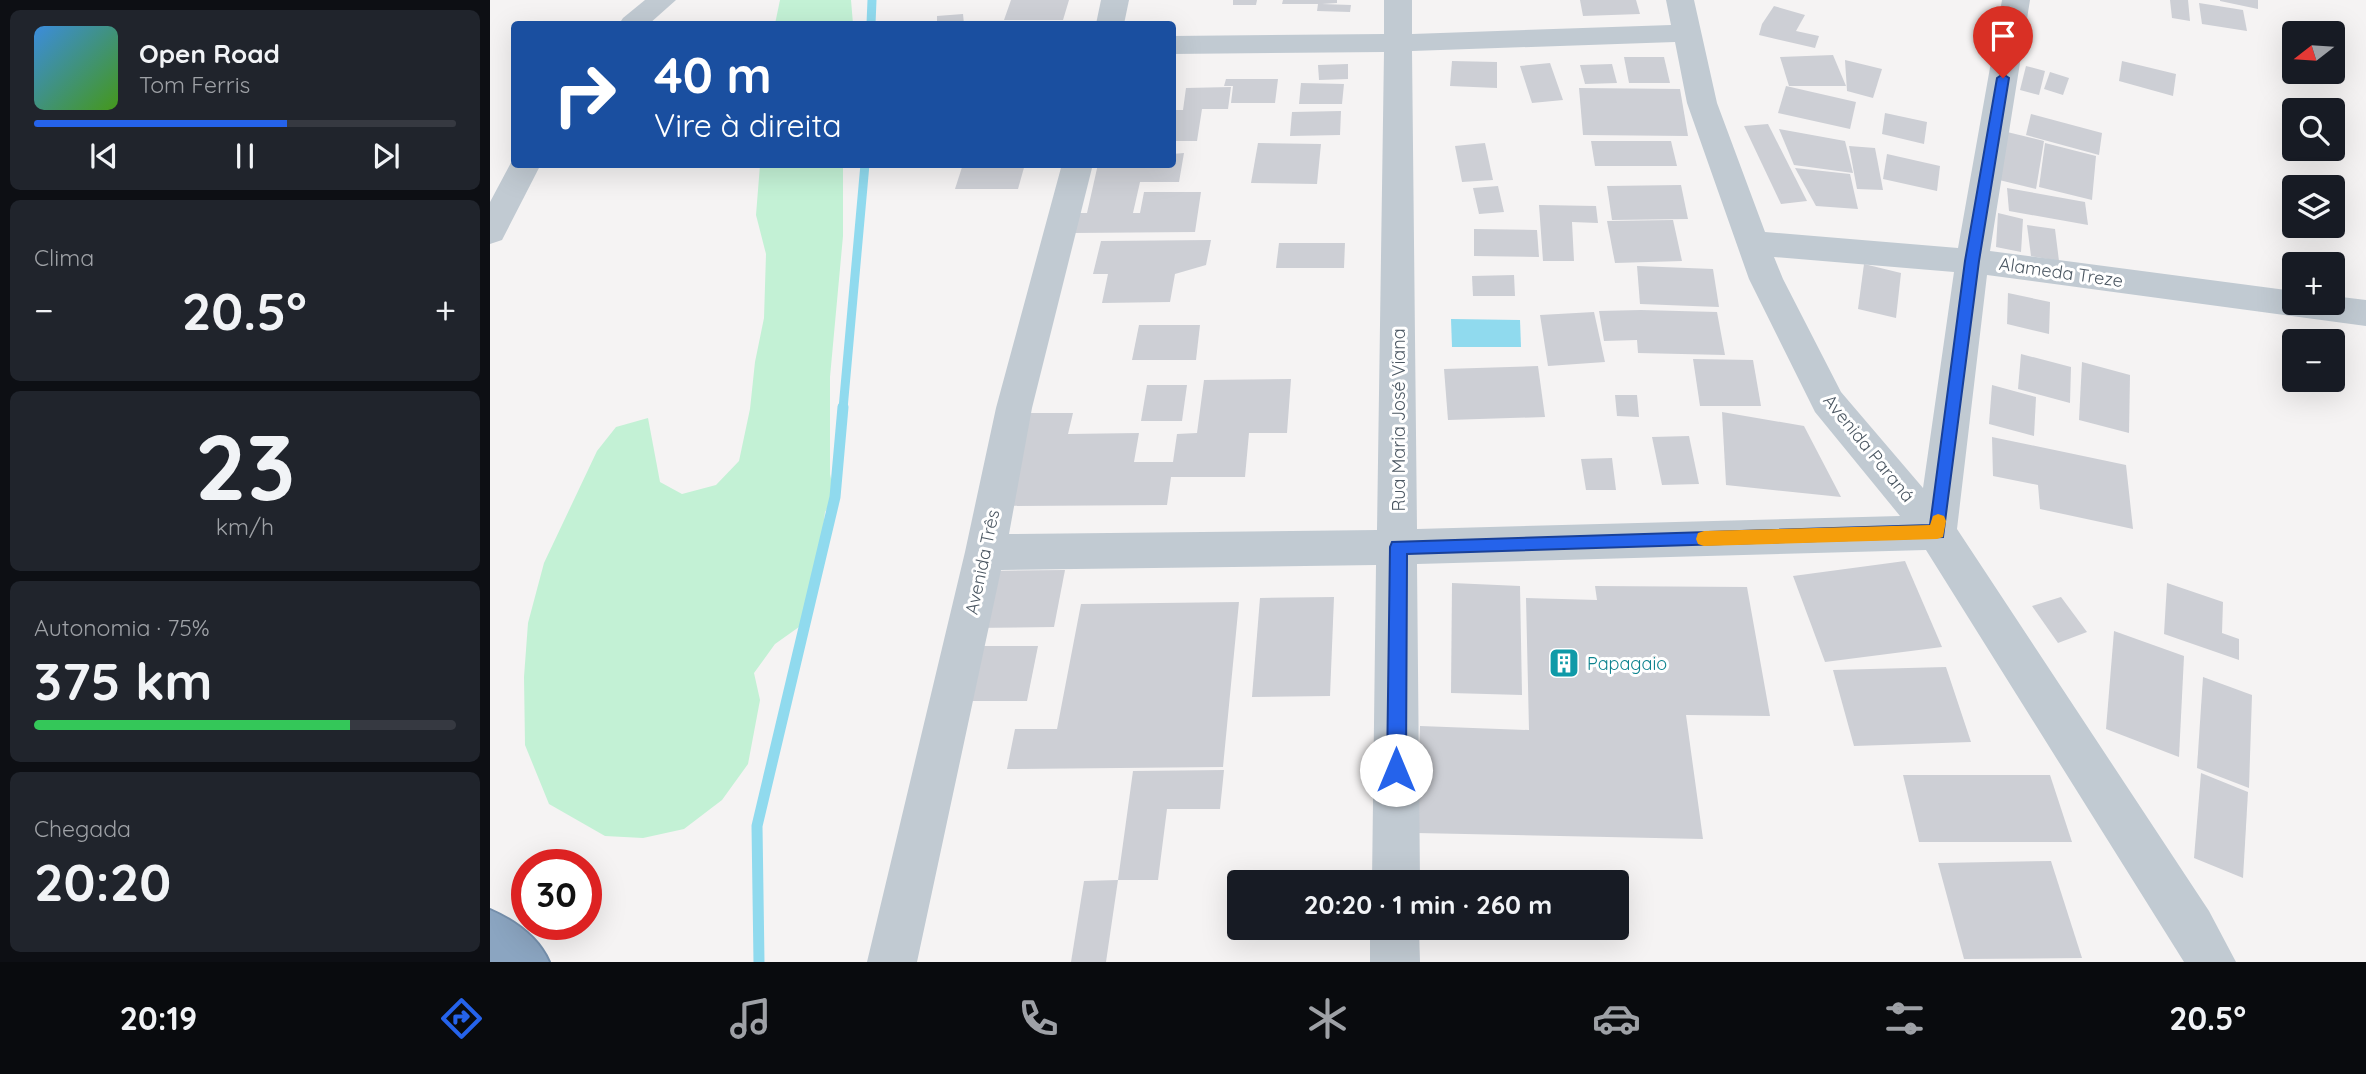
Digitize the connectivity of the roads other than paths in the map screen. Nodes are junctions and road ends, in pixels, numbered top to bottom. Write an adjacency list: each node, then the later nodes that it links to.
1 (662, 0): 6 (street)
2 (1115, 0): 7 (street)
3 (1398, 0): 8 (street, Rua Maria José Viana)
4 (2016, 0): 14 (street)
5 (1683, 17): 8 (street); 13 (street, Avenida Paraná)
6 (637, 21)
7 (1111, 21)
8 (1399, 43): 9 (street); 17 (street, Rua Maria José Viana)
9 (1176, 44)
10 (524, 168): 12 (street)
11 (1077, 168): 18 (street, Avenida Três)
12 (490, 232)
13 (1754, 243): 14 (street, Alameda Treze); 16 (street, Avenida Paraná)
14 (1972, 261): 15 (street, Alameda Treze); 16 (street)
15 (2366, 313)
16 (1937, 532): 17 (street); 25 (street, Avenida Paraná)
17 (1398, 547): 18 (street); 19 (street, Rua Maria José Viana)
18 (985, 552): 23 (street, Avenida Três)
19 (1395, 870)
20 (490, 935): 22 (highway)
21 (1395, 940): 24 (street)
22 (524, 962)
23 (892, 962)
24 (1395, 962)
25 (2211, 962)

